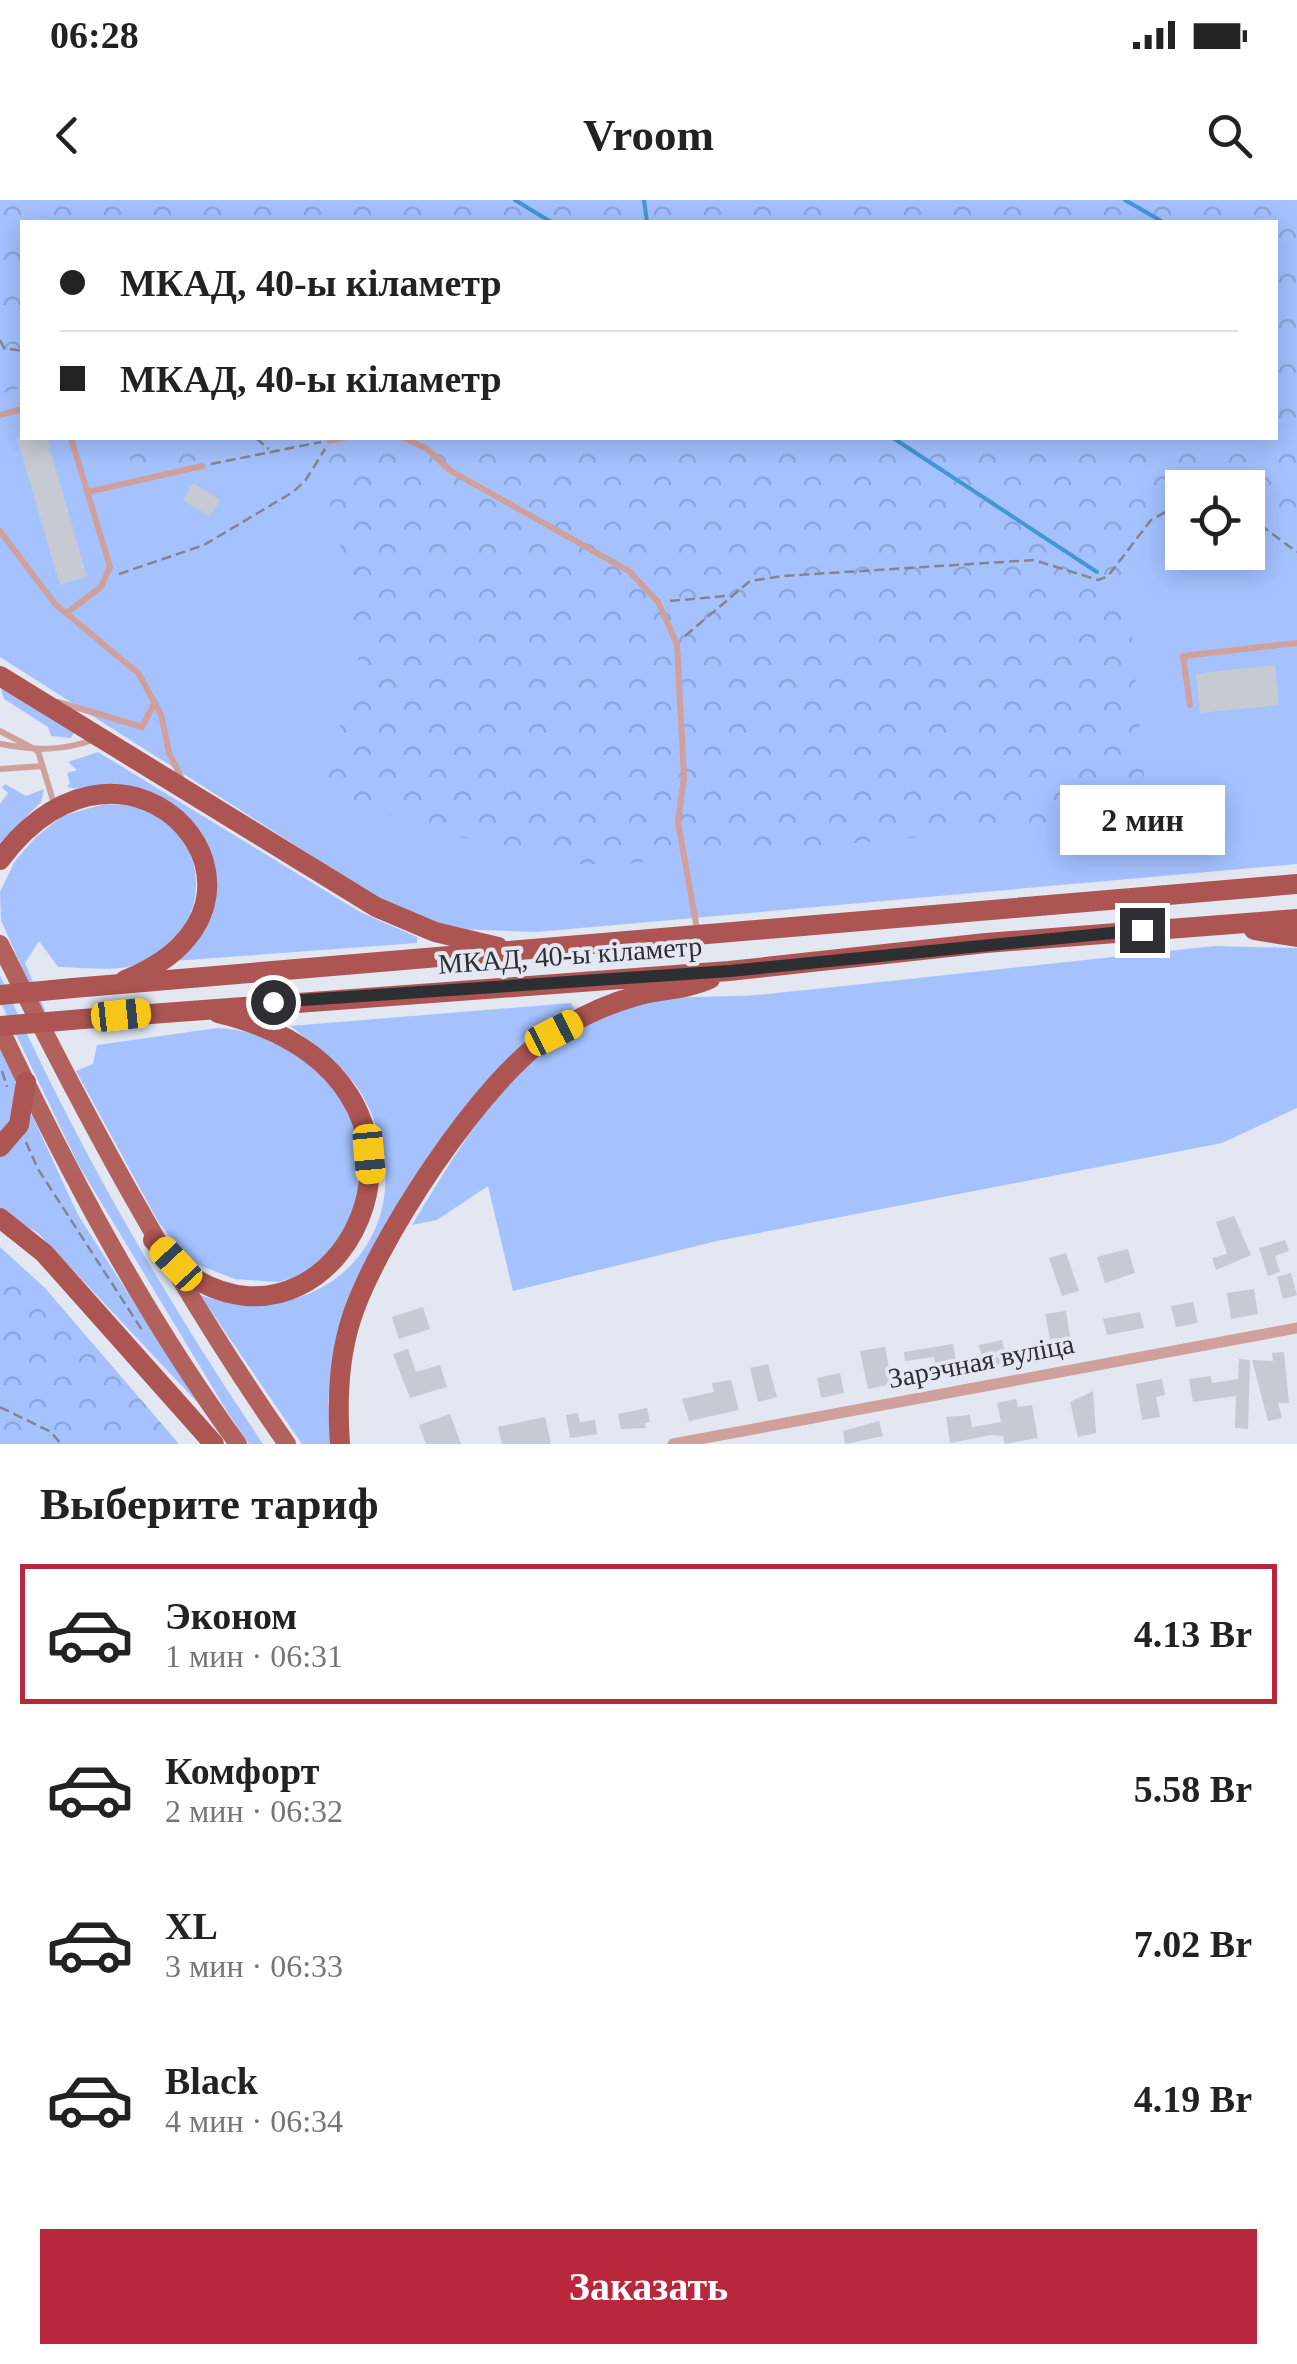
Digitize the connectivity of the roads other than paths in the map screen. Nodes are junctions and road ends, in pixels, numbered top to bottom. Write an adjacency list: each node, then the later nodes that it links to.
1 (71, 440): 6 (lane)
2 (335, 440): 4 (lane)
3 (408, 440): 27 (lane)
4 (330, 441)
5 (202, 466): 6 (lane)
6 (88, 492): 8 (lane)
7 (0, 532): 8 (lane)
8 (69, 611): 12 (lane)
9 (1297, 643): 13 (lane)
10 (0, 676): 11 (highway)
11 (25, 690): 12 (lane); 15 (highway)
12 (155, 701): 21 (lane)
13 (1190, 705)
14 (0, 731): 17 (lane)
15 (102, 737): 17 (lane); 21 (highway)
16 (1, 744): 17 (lane)
17 (38, 751): 18 (lane); 19 (lane)
18 (14, 752)
19 (43, 767): 20 (lane); 22 (lane)
20 (0, 769)
21 (190, 792): 30 (highway)
22 (56, 808): 23 (highway); 32 (highway)
23 (0, 860)
24 (1297, 884): 27 (highway, МКАД, 40-ы кіламетр)
25 (1297, 918): 26 (highway)
26 (1222, 924): 28 (highway); 31 (highway, МКАД, 40-ы кіламетр)
27 (698, 935): 30 (highway, МКАД, 40-ы кіламетр)
28 (1297, 938)
29 (0, 944): 39 (main road)
30 (514, 951): 32 (highway, МКАД, 40-ы кіламетр)
31 (730, 971): 34 (highway, МКАД, 40-ы кіламетр); 44 (highway)
32 (108, 987): 33 (highway, МКАД, 40-ы кіламетр, bridge)
33 (0, 995)
34 (196, 1008): 35 (highway, МКАД, 40-ы кіламетр, bridge); 39 (highway)
35 (0, 1027): 36 (main road)
36 (17, 1088): 37 (highway); 42 (main road)
37 (0, 1147)
38 (0, 1218): 41 (highway)
39 (154, 1240): 43 (main road)
40 (1297, 1328): 45 (street, Зарэчная вуліца)
41 (214, 1444)
42 (238, 1444)
43 (288, 1444)
44 (340, 1444)
45 (674, 1444)

